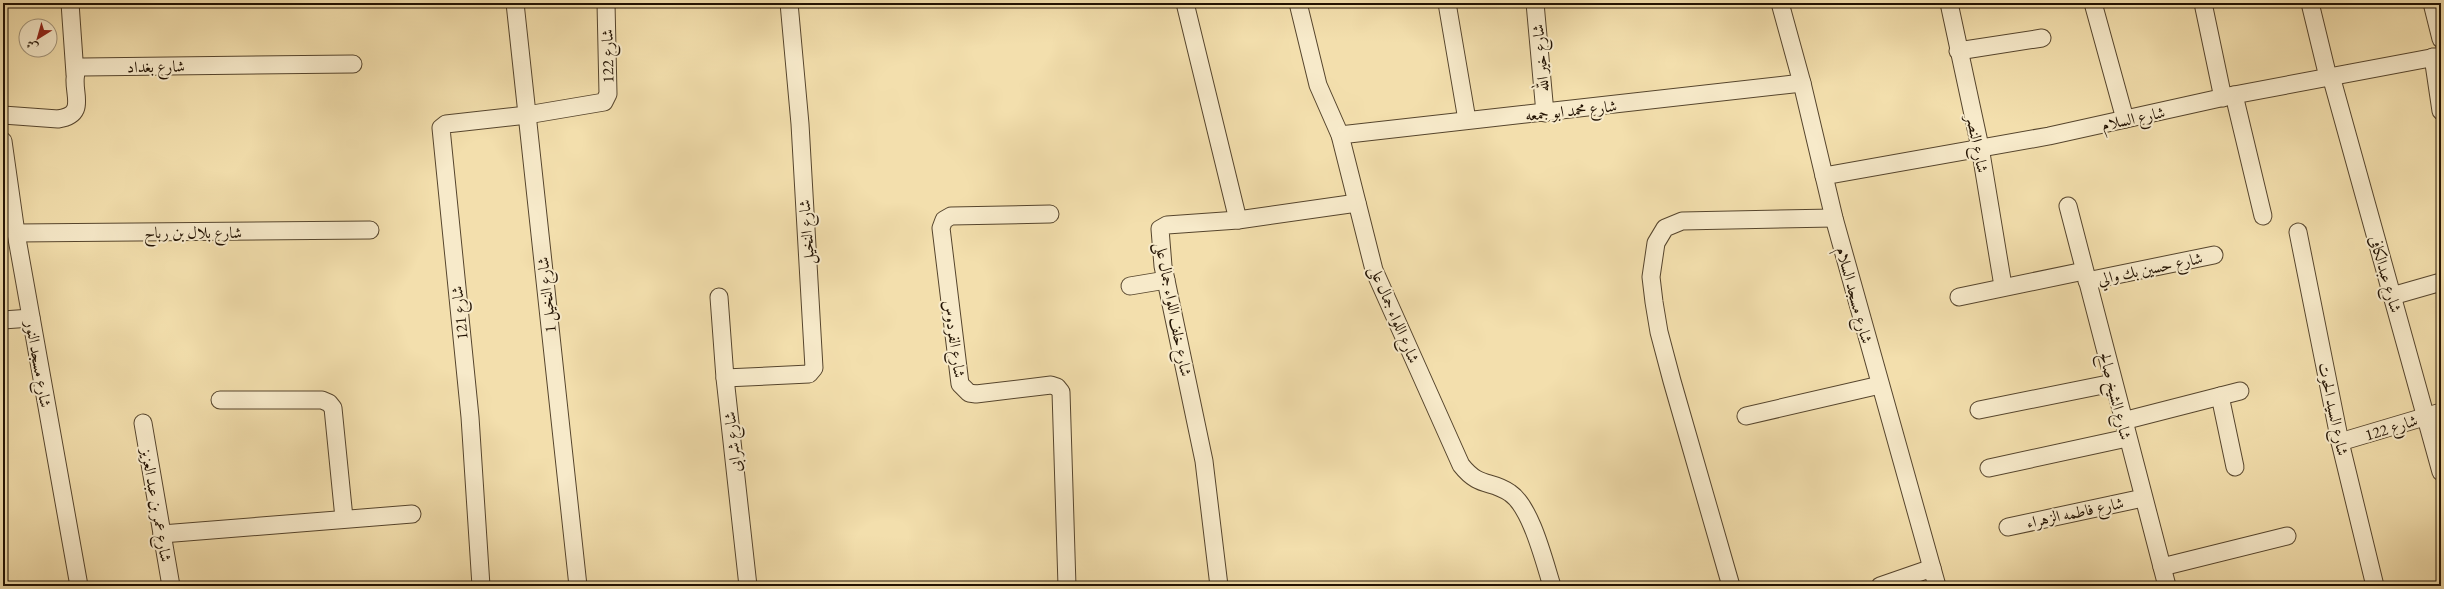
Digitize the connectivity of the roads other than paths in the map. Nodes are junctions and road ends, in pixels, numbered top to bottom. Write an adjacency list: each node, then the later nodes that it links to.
1 (70, 3): 20 (street)
2 (515, 3): 26 (street, شارع النخيل 1)
3 (606, 3): 26 (street, شارع 122)
4 (789, 3): 54 (street, شارع النخيل)
5 (1185, 3): 39 (street)
6 (1298, 3): 30 (street, شارع اللواء جمال على)
7 (1447, 3): 29 (street)
8 (1535, 3): 25 (street, شارع خير الله)
9 (1780, 3): 22 (street, شارع مسجد السلام)
10 (1949, 3): 17 (street, شارع النصر)
11 (2093, 3): 28 (street)
12 (2202, 3): 23 (street)
13 (2310, 3): 21 (street, شارع عبدالكافى)
14 (2432, 3): 16 (street)
15 (2042, 38): 17 (street)
16 (2441, 39)
17 (1958, 51): 32 (street, شارع النصر)
18 (2437, 57): 21 (street, شارع السلام); 24 (street)
19 (353, 64): 20 (street, شارع بغداد)
20 (75, 74): 27 (street)
21 (2330, 77): 23 (street, شارع السلام); 49 (street, شارع عبدالكافى)
22 (1802, 83): 25 (street, شارع محمد ابو جمعه); 33 (street, شارع مسجد السلام)
23 (2228, 97): 28 (street, شارع السلام); 37 (street)
24 (2441, 111)
25 (1545, 113): 29 (street, شارع محمد ابو جمعه)
26 (526, 115): 80 (street, شارع 121); 81 (street, شارع النخيل 1)
27 (3, 116)
28 (2125, 119): 32 (street, شارع السلام)
29 (1467, 120): 30 (street, شارع محمد ابو جمعه)
30 (1340, 135): 34 (street, شارع اللواء جمال على)
31 (3, 141): 42 (street, شارع مسجد النور)
32 (1980, 147): 33 (street, شارع السلام); 48 (street, شارع النصر)
33 (1824, 176): 38 (street, شارع مسجد السلام)
34 (1357, 203): 39 (street, شارع خلف اللواء جمال على); 85 (street, شارع اللواء جمال على)
35 (2068, 206): 44 (street, شارع الشيخ صالح)
36 (1050, 214): 83 (street, شارع الفردوس)
37 (2263, 216)
38 (1834, 218): 56 (street, شارع مسجد السلام); 86 (street)
39 (1238, 220): 45 (street, شارع خلف اللواء جمال على)
40 (370, 230): 42 (street, شارع بلال بن رباح)
41 (2298, 232): 66 (street, شارع السيد الحوت)
42 (16, 233): 52 (street, شارع مسجد النور)
43 (2214, 255): 44 (street, شارع حسين بك والي)
44 (2086, 276): 48 (street, شارع حسين بك والي); 55 (street, شارع الشيخ صالح)
45 (1166, 280): 47 (street); 84 (street, شارع خلف اللواء جمال على)
46 (2441, 282): 49 (street)
47 (1130, 286)
48 (2003, 286): 51 (street, شارع حسين بك والي)
49 (2392, 296): 61 (street, شارع عبدالكافى)
50 (719, 297): 54 (street, شارع شرابى)
51 (1959, 297)
52 (31, 318): 53 (street); 78 (street, شارع مسجد النور)
53 (3, 320)
54 (725, 378): 82 (street, شارع شرابى)
55 (2113, 383): 60 (street); 63 (street, شارع الشيخ صالح)
56 (1880, 385): 62 (street); 77 (street, شارع مسجد السلام)
57 (2240, 391): 58 (street)
58 (2220, 396): 63 (street); 67 (street)
59 (220, 400): 72 (street)
60 (1979, 410)
61 (2433, 414): 66 (street, شارع 122); 69 (street, شارع عبدالكافى)
62 (1746, 416)
63 (2123, 421): 65 (street, شارع الشيخ صالح)
64 (143, 424): 74 (street, شارع عمر بن عبد العزيز)
65 (2127, 438): 68 (street); 70 (street, شارع الشيخ صالح)
66 (2340, 442): 90 (street, شارع السيد الحوت)
67 (2235, 467)
68 (1989, 468)
69 (2441, 472)
70 (2143, 498): 73 (street, شارع فاطمه الزهراء); 76 (street, شارع الشيخ صالح)
71 (412, 514): 72 (street)
72 (344, 518): 74 (street)
73 (2008, 527)
74 (162, 534): 79 (street, شارع عمر بن عبد العزيز)
75 (2287, 536): 76 (street)
76 (2162, 567): 89 (street, شارع الشيخ صالح)
77 (1932, 568): 87 (street); 88 (street, شارع مسجد السلام)
78 (79, 586)
79 (171, 586)
80 (480, 586)
81 (578, 586)
82 (748, 586)
83 (1067, 586)
84 (1219, 586)
85 (1552, 586)
86 (1731, 586)
87 (1880, 586)
88 (1937, 586)
89 (2167, 586)
90 (2375, 586)

